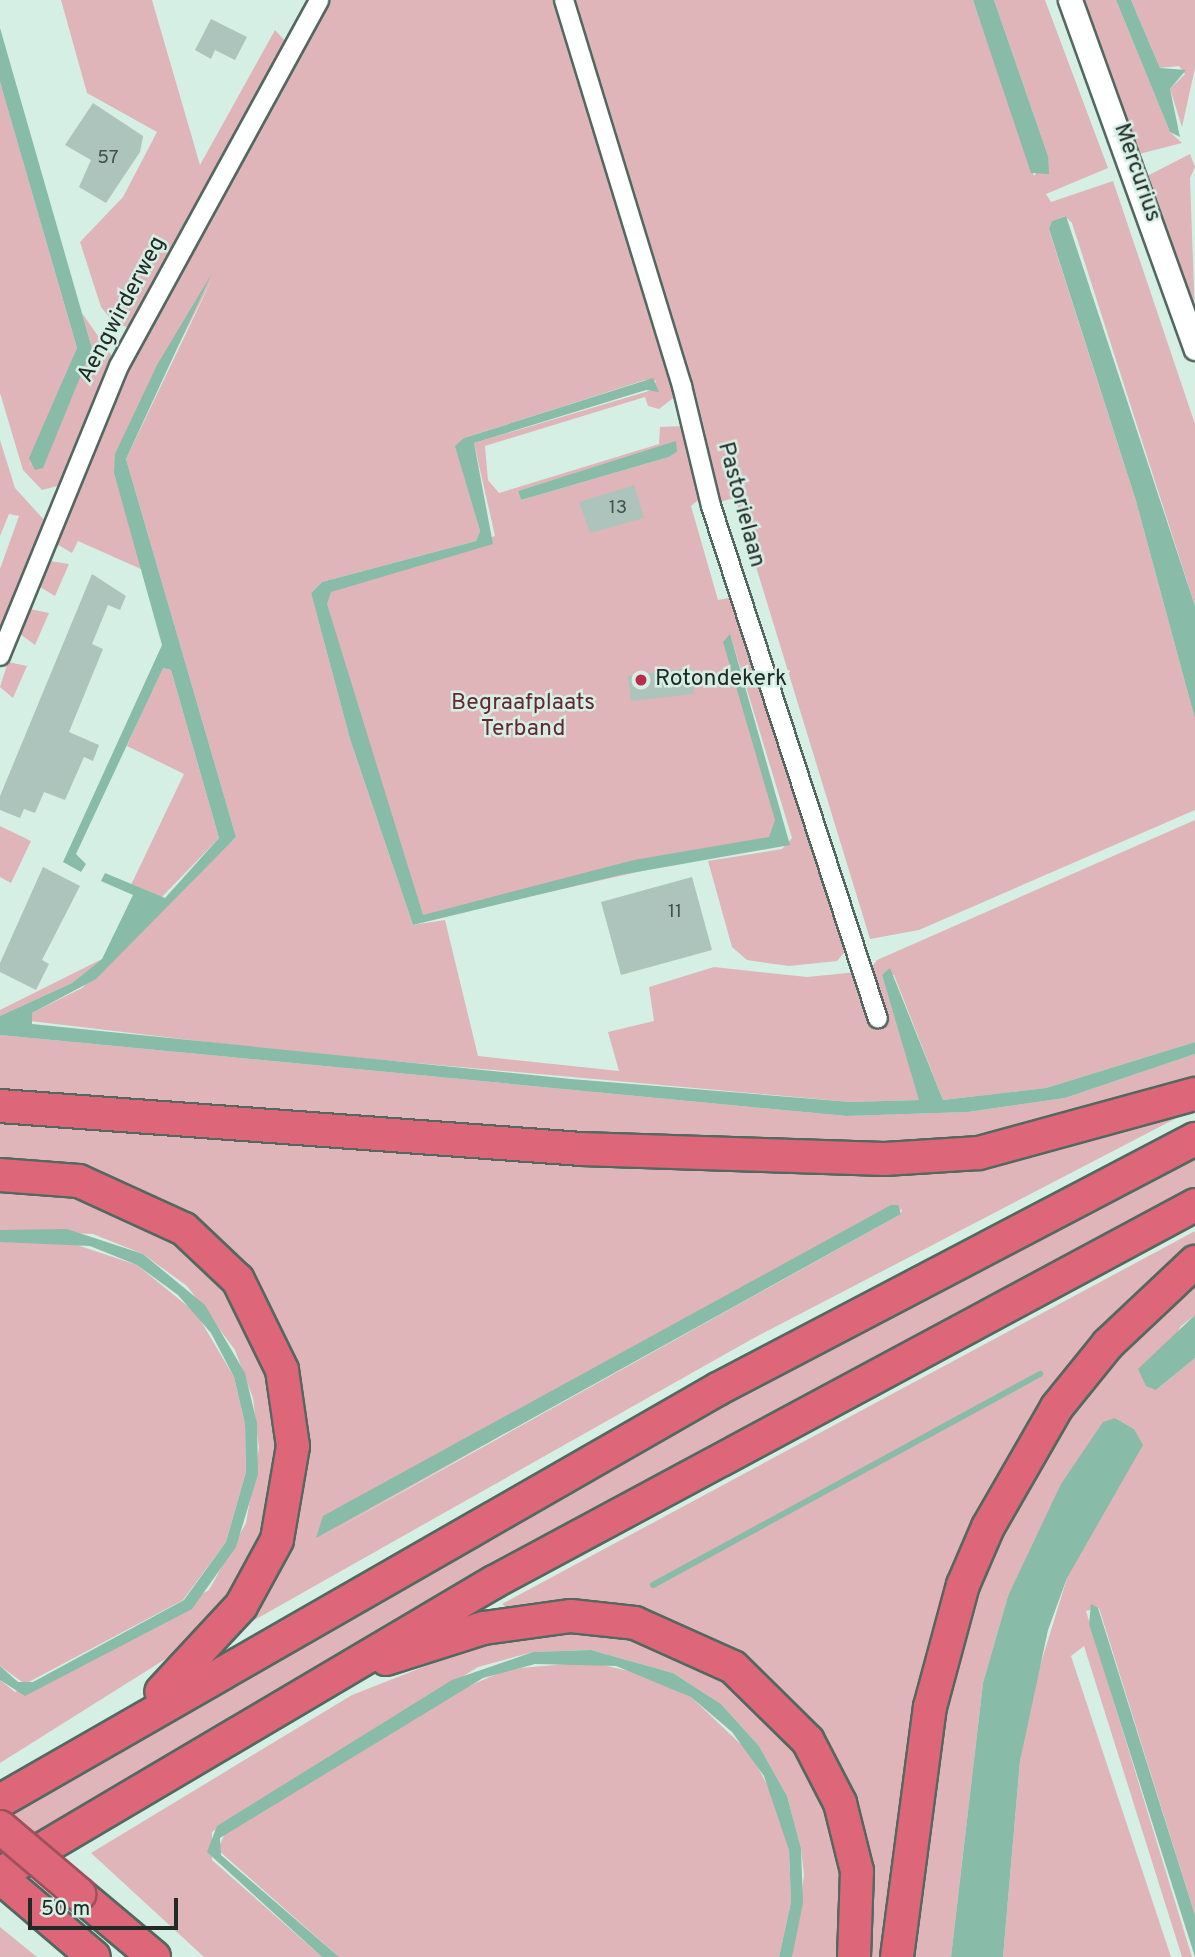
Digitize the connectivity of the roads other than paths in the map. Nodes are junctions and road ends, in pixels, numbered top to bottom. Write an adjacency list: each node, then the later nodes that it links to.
1 (319, 0): 5 (street, Aengwirderweg)
2 (564, 0): 6 (street, Pastorielaan)
3 (1070, 0): 4 (street, Mercurius)
4 (1195, 348)
5 (0, 656)
6 (878, 1019)
7 (1195, 1094): 8 (highway)
8 (0, 1106)
9 (1195, 1139): 14 (highway)
10 (0, 1175): 14 (highway)
11 (1195, 1205): 13 (highway)
12 (1195, 1262): 21 (highway)
13 (334, 1674): 17 (highway); 20 (highway)
14 (135, 1719): 15 (highway)
15 (0, 1801)
16 (0, 1827): 19 (highway, bridge)
17 (0, 1875): 18 (highway)
18 (94, 1957)
19 (154, 1957)
20 (854, 1957)
21 (897, 1957)

